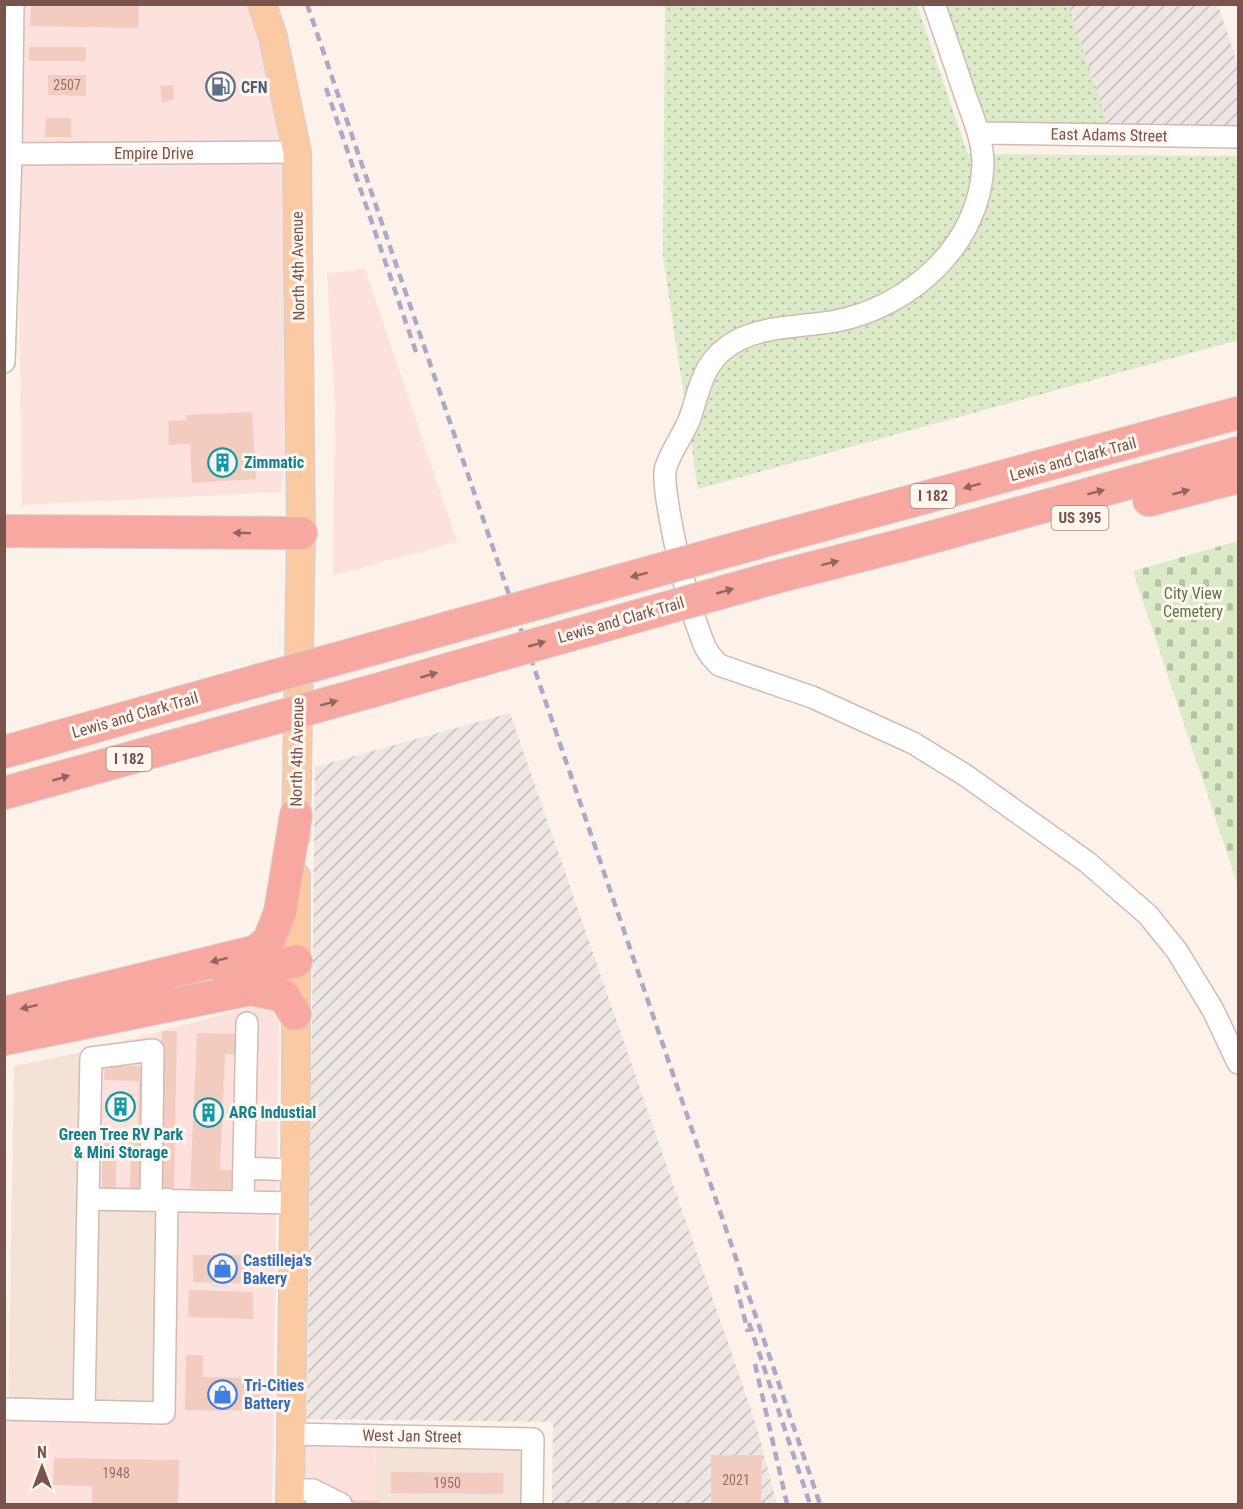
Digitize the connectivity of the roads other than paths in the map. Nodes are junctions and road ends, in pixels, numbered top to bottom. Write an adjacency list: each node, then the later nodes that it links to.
1 (13, 4): 7 (street)
2 (262, 4): 6 (main road, North 4th Avenue)
3 (934, 4): 4 (street)
4 (979, 133): 5 (street, East Adams Street); 29 (street)
5 (1239, 138)
6 (297, 152): 7 (street, Empire Drive); 16 (main road, North 4th Avenue)
7 (11, 154): 8 (street)
8 (4, 362)
9 (1239, 406): 11 (highway)
10 (1239, 413): 11 (highway, Lewis and Clark Trail / I 182)
11 (1110, 449): 18 (highway, Lewis and Clark Trail / I 182, one-way to 18, bridge)
12 (1239, 453): 15 (highway, Lewis and Clark Trail / I 182, one-way to 12)
13 (1239, 477): 15 (highway, US 395, one-way to 13)
14 (4, 531): 16 (highway, one-way to 14)
15 (918, 541): 21 (highway, Lewis and Clark Trail / I 182, one-way to 15, bridge)
16 (301, 544): 17 (highway); 22 (main road, North 4th Avenue)
17 (4, 549)
18 (85, 729): 19 (highway); 20 (highway, Lewis and Clark Trail / I 182)
19 (4, 738)
20 (4, 752)
21 (4, 794)
22 (296, 815): 23 (highway); 24 (main road, North 4th Avenue)
23 (257, 951): 24 (highway); 25 (highway, one-way to 25)
24 (296, 961): 26 (main road, North 4th Avenue); 28 (highway)
25 (4, 1013)
26 (295, 1014): 28 (highway); 31 (main road, North 4th Avenue)
27 (247, 1023): 30 (street)
28 (4, 1039)
29 (1239, 1063)
30 (244, 1168): 31 (street); 34 (street)
31 (295, 1170): 35 (main road, North 4th Avenue)
32 (88, 1198): 33 (street); 33 (street); 37 (street)
33 (159, 1199): 34 (street); 37 (street)
34 (243, 1201): 35 (street)
35 (294, 1203): 38 (main road, North 4th Avenue)
36 (4, 1409): 37 (street)
37 (84, 1411)
38 (291, 1434): 39 (main road, North 4th Avenue); 41 (street, West Jan Street)
39 (303, 1497): 40 (street)
40 (341, 1504)
41 (532, 1504)

